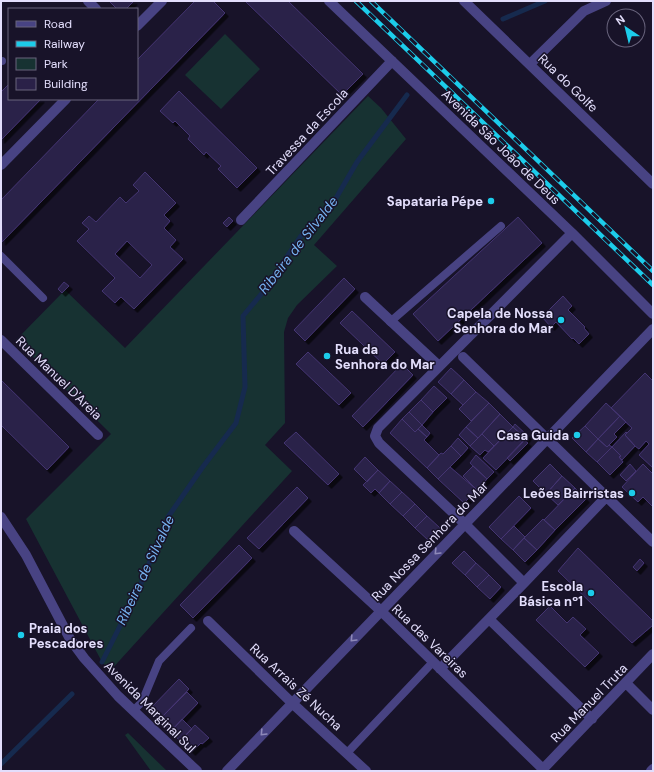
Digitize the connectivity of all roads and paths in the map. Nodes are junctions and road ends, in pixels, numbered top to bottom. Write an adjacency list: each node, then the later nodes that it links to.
1 (162, 1): 5 (street)
2 (330, 1): 6 (street, Avenida São João de Deus)
3 (464, 1): 7 (street, Rua do Golfe)
4 (606, 1): 7 (street)
5 (138, 25)
6 (392, 61): 11 (street, Travessa da Escola); 13 (street, Avenida São João de Deus)
7 (530, 64): 10 (street, Rua do Golfe)
8 (65, 100): 9 (street)
9 (1, 165)
10 (653, 184)
11 (241, 220)
12 (501, 226): 18 (lane)
13 (572, 233): 17 (street, Avenida São João de Deus); 22 (street)
14 (1, 256): 16 (lane)
15 (365, 297): 18 (street)
16 (43, 298)
17 (653, 314)
18 (390, 322): 22 (street)
19 (653, 329): 24 (street, Rua Nossa Senhora do Mar)
20 (1, 340): 23 (street, Rua Manuel D'Areia)
21 (463, 357): 24 (street)
22 (439, 366): 27 (street)
23 (98, 435)
24 (547, 438): 25 (street); 27 (street, Rua Nossa Senhora do Mar)
25 (607, 496): 29 (street); 30 (street)
26 (1, 517): 39 (street, Avenida Marginal Sul)
27 (465, 524): 30 (street); 31 (street, Rua Nossa Senhora do Mar, one-way to 31)
28 (294, 531): 31 (street, Rua das Vareiras)
29 (653, 542)
30 (524, 583): 32 (street)
31 (380, 611): 36 (street, Rua das Vareiras); 38 (street, Rua Nossa Senhora do Mar, one-way to 38)
32 (489, 619): 36 (street); 41 (street)
33 (208, 621): 38 (street, Rua Arrais Zé Nucha)
34 (191, 628): 39 (lane)
35 (653, 654): 37 (street, Rua Manuel Truta)
36 (436, 665): 42 (lane); 43 (street, Rua das Vareiras)
37 (626, 683): 40 (street); 41 (street, Rua Manuel Truta)
38 (292, 703): 42 (street, Rua Arrais Zé Nucha); 45 (street, Rua Nossa Senhora do Mar, one-way to 45)
39 (134, 710): 44 (street, Avenida Marginal Sul)
40 (653, 710)
41 (592, 719): 43 (street, Rua Manuel Truta)
42 (347, 753): 46 (street, Rua Arrais Zé Nucha)
43 (544, 770)
44 (197, 771)
45 (227, 771)
46 (366, 771)

